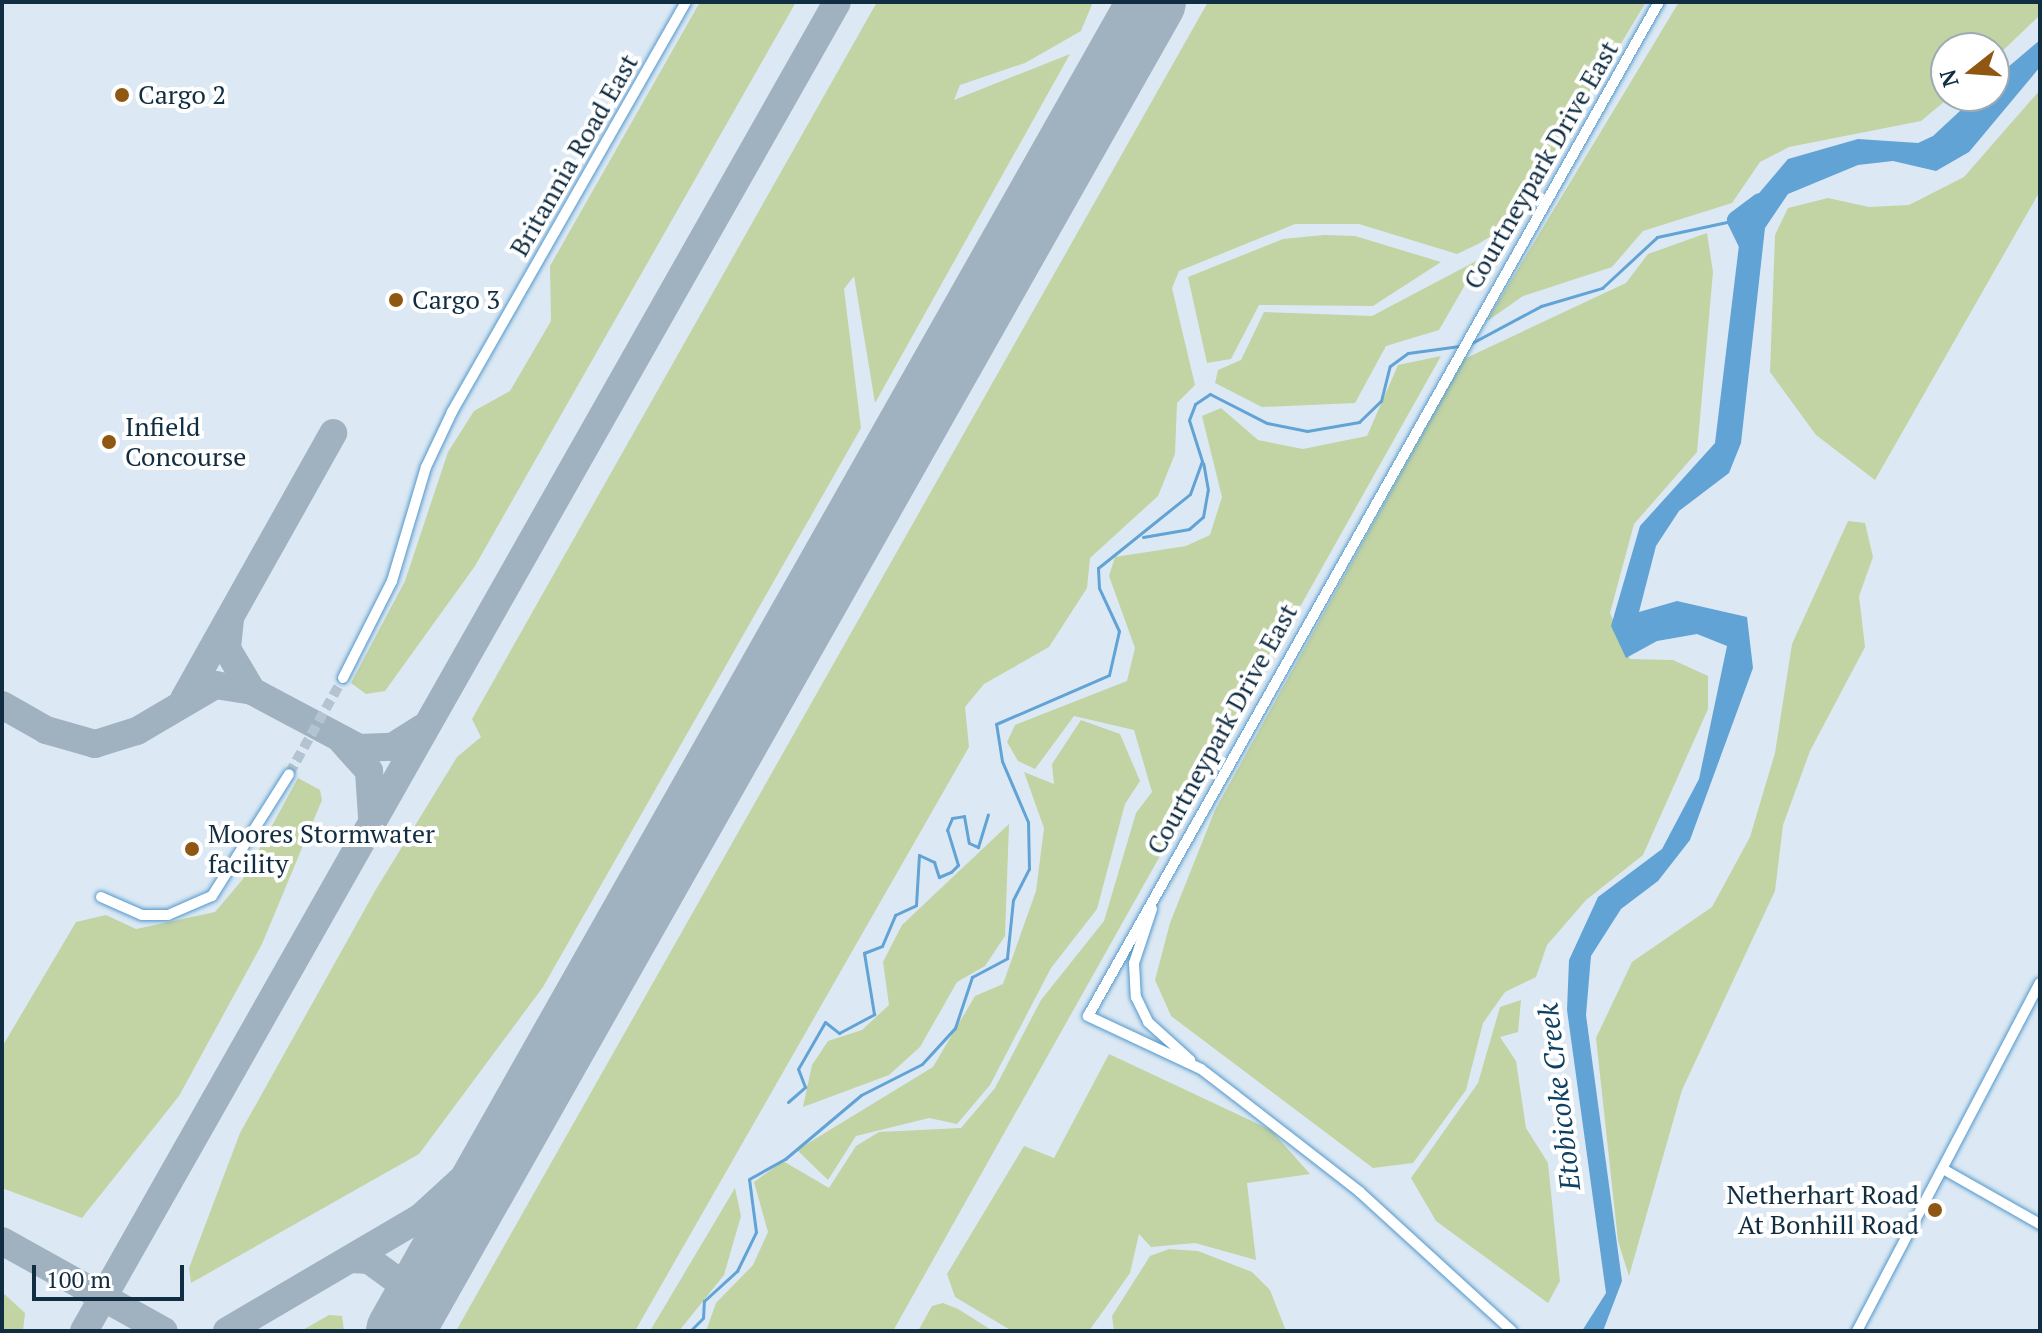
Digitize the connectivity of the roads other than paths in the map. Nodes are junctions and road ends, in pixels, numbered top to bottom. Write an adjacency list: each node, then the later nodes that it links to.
1 (686, 2): 3 (street, Britannia Road East)
2 (1659, 2): 5 (street, Courtneypark Drive East)
3 (343, 678)
4 (289, 774): 6 (street)
5 (1161, 887): 8 (street); 8 (street, Courtneypark Drive East)
6 (101, 897)
7 (2040, 983): 9 (street)
8 (1201, 1069): 11 (street, Courtneypark Drive East)
9 (1943, 1169): 10 (street); 12 (street)
10 (2040, 1224)
11 (1509, 1328)
12 (1857, 1331)

